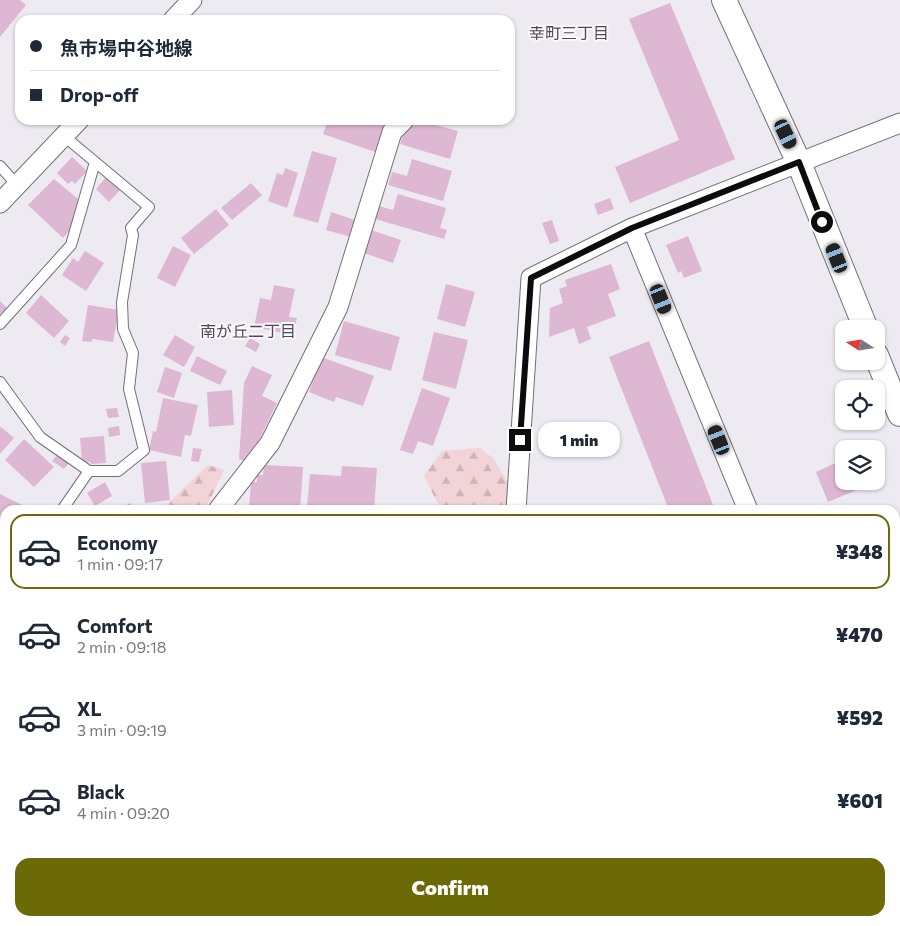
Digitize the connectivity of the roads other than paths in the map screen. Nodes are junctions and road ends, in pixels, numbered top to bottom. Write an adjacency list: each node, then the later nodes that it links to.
1 (192, 0): 3 (street)
2 (724, 0): 9 (street)
3 (178, 15)
4 (900, 123): 9 (street)
5 (74, 125): 7 (street)
6 (399, 125): 21 (street)
7 (64, 136): 8 (lane); 11 (street)
8 (95, 162): 15 (lane); 19 (lane)
9 (799, 162): 13 (street); 14 (street)
10 (0, 166): 11 (lane)
11 (18, 185): 12 (street)
12 (0, 203)
13 (632, 228): 22 (street); 23 (street)
14 (862, 320)
15 (0, 324)
16 (882, 370): 18 (street)
17 (0, 382): 19 (lane)
18 (900, 414)
19 (89, 471): 20 (lane)
20 (65, 505)
21 (222, 505)
22 (516, 505)
23 (746, 505)

